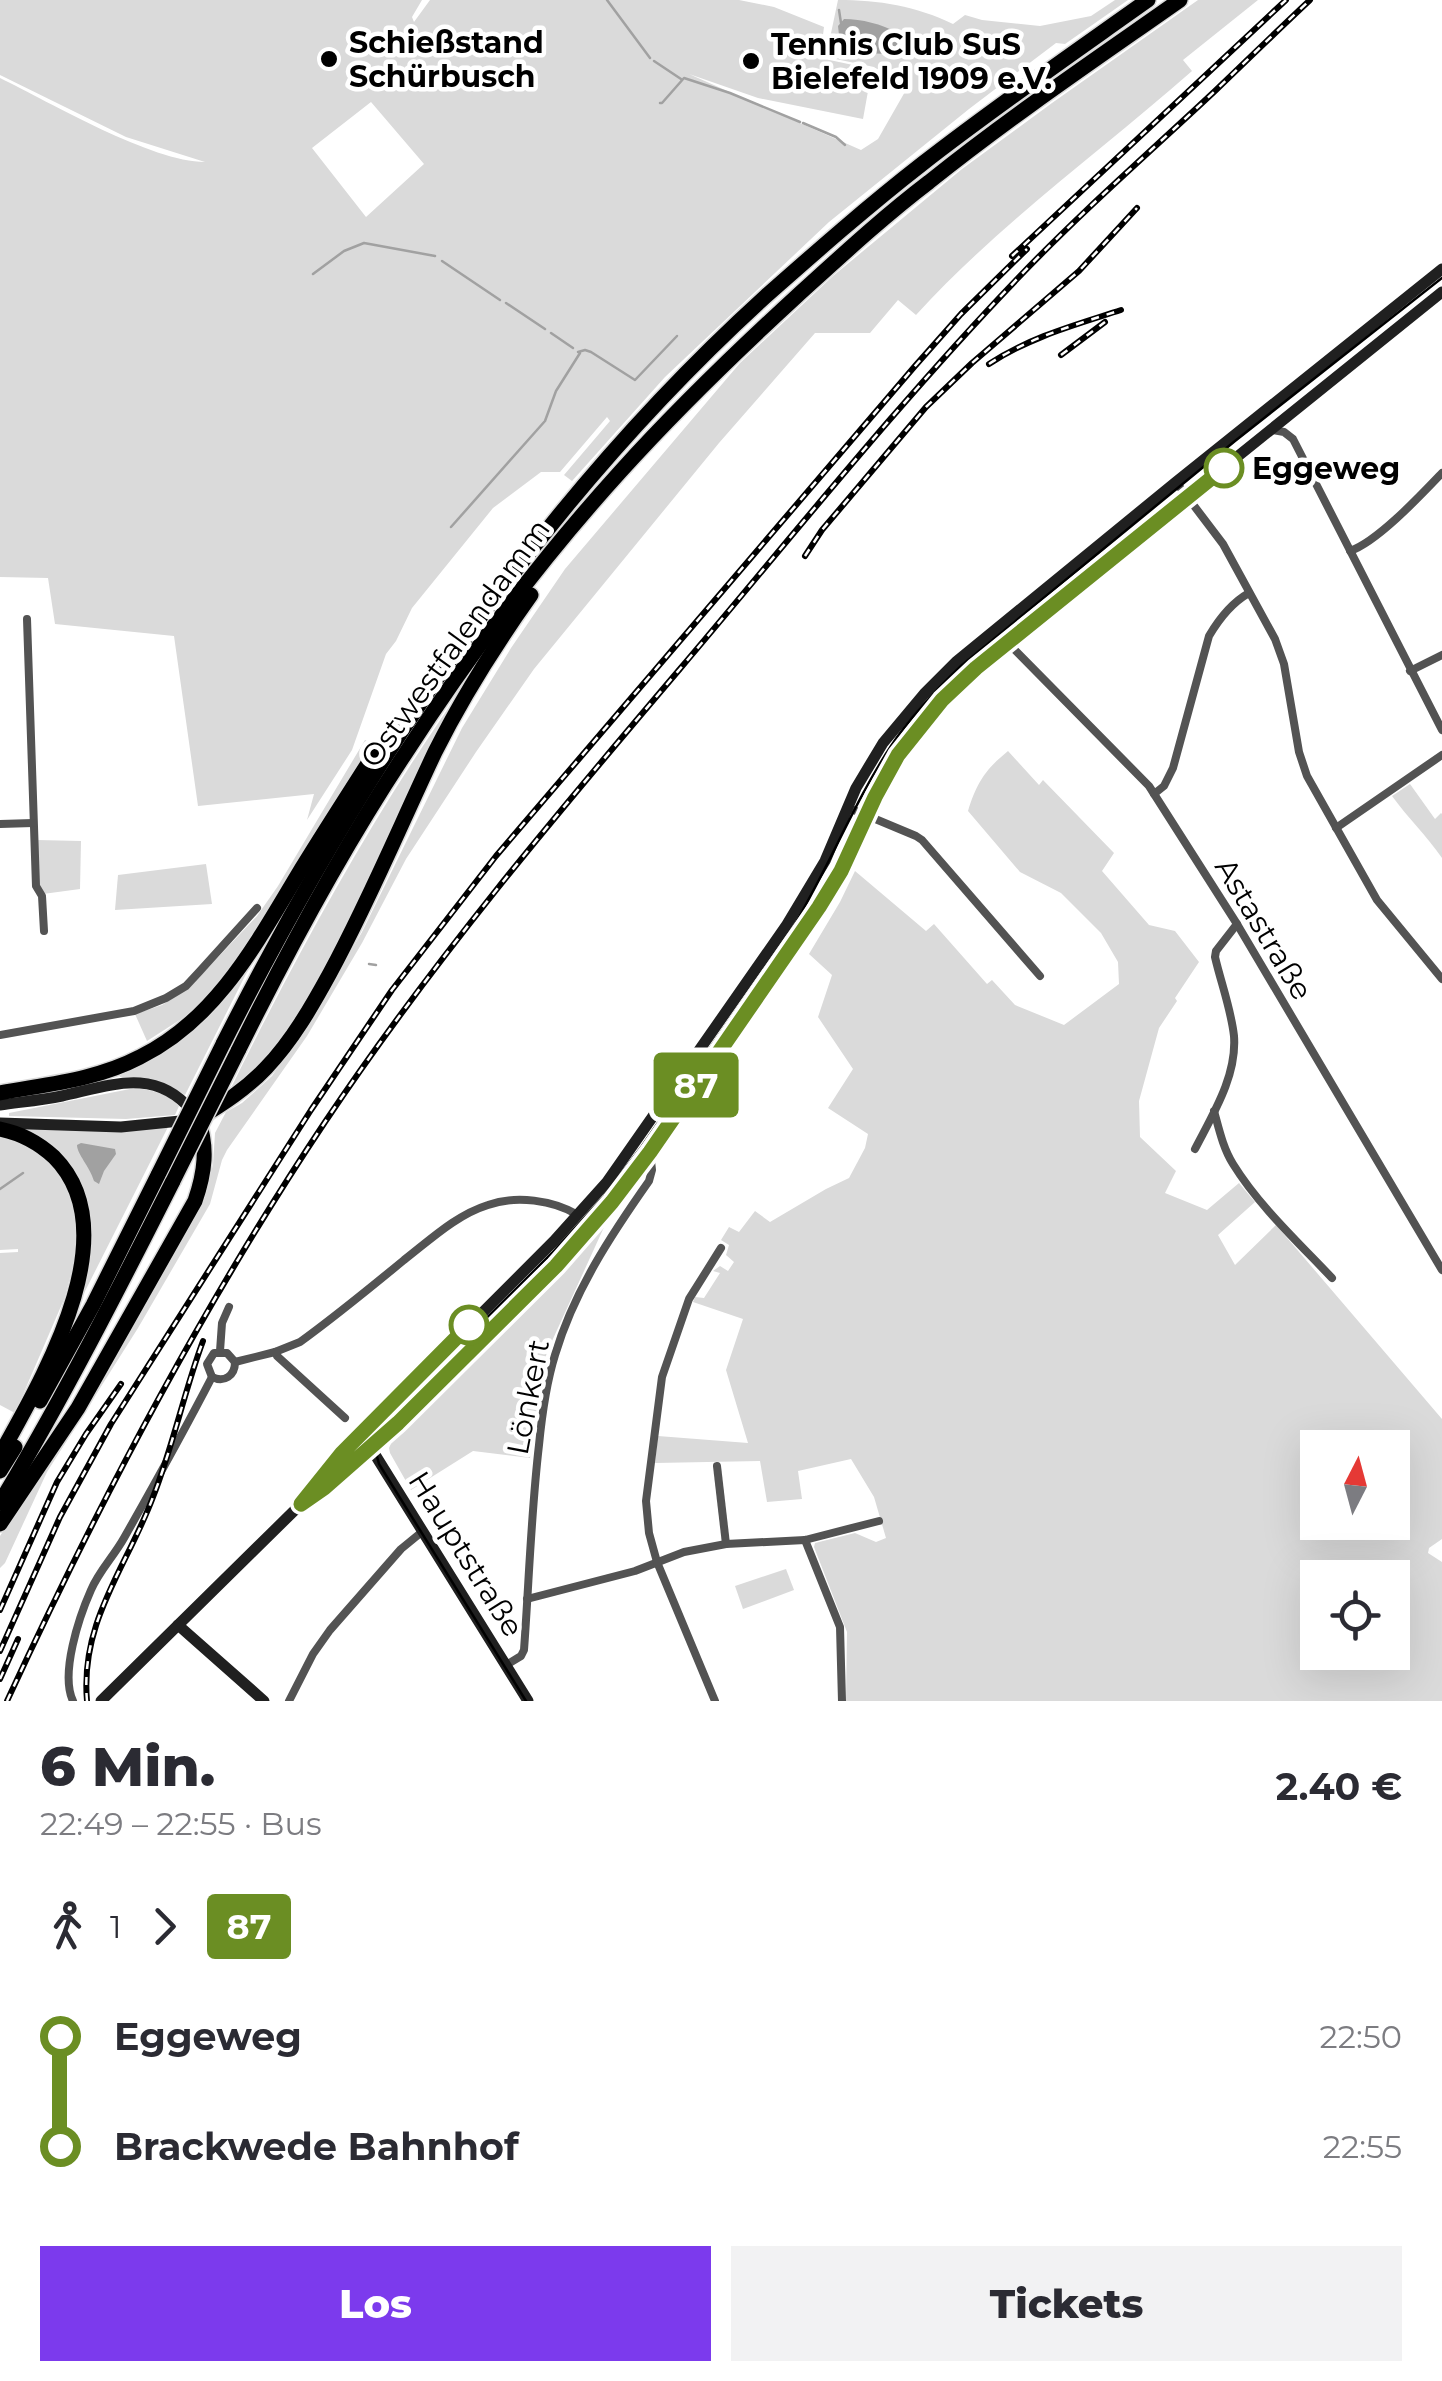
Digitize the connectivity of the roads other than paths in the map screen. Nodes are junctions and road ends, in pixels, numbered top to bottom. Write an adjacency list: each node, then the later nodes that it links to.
1 (1148, 0): 13 (highway, Ostwestfalendamm)
2 (1180, 0): 5 (highway, Ostwestfalendamm)
3 (1442, 269): 8 (street)
4 (1442, 292): 6 (street)
5 (715, 373): 31 (highway, Ostwestfalendamm); 35 (highway)
6 (1272, 430): 9 (street); 10 (street)
7 (1442, 473): 10 (street)
8 (1176, 482): 9 (street); 20 (street)
9 (1188, 497): 11 (street); 14 (street)
10 (1350, 551): 16 (street)
11 (1250, 592): 19 (street); 24 (street)
12 (27, 620): 23 (street)
13 (464, 636): 31 (highway, Ostwestfalendamm); 32 (highway)
14 (1007, 642): 19 (street, Astastraße); 21 (street)
15 (1442, 656): 16 (street)
16 (1410, 671): 17 (street)
17 (1442, 730)
18 (1442, 755): 24 (street)
19 (1154, 794): 26 (street, Astastraße)
20 (848, 808): 21 (street); 40 (street)
21 (866, 816): 28 (street); 38 (street)
22 (0, 824): 23 (street)
23 (33, 824): 27 (street)
24 (1336, 828): 29 (street)
25 (256, 908): 30 (street)
26 (1236, 924): 34 (street); 42 (street, Astastraße)
27 (44, 932)
28 (1040, 976)
29 (1442, 980)
30 (0, 1035)
31 (230, 1047): 39 (highway, Ostwestfalendamm, bridge)
32 (0, 1093)
33 (0, 1105): 35 (street)
34 (1214, 1111): 37 (street); 43 (street)
35 (198, 1118): 36 (street); 58 (highway)
36 (0, 1126): 52 (highway)
37 (1195, 1148)
38 (650, 1152): 51 (street); 63 (street, Lönkert)
39 (166, 1177): 54 (highway, Ostwestfalendamm); 55 (highway, Ostwestfalendamm)
40 (578, 1215): 46 (street); 50 (street)
41 (721, 1248): 62 (street)
42 (1442, 1270)
43 (1332, 1278)
44 (228, 1307): 45 (street)
45 (220, 1351): 47 (street); 48 (street)
46 (275, 1352): 47 (street); 49 (street)
47 (235, 1362): 48 (street)
48 (212, 1376): 66 (street)
49 (346, 1418)
50 (362, 1433): 51 (street, Hauptstraße); 56 (street)
51 (371, 1448): 56 (street); 59 (street, Hauptstraße)
52 (0, 1455)
53 (718, 1466): 61 (street)
54 (0, 1471)
55 (0, 1503)
56 (301, 1504): 64 (street)
57 (879, 1521): 60 (street)
58 (0, 1524)
59 (423, 1532): 65 (street, Hauptstraße); 69 (street)
60 (805, 1540): 61 (street); 72 (street)
61 (726, 1544): 62 (street)
62 (657, 1562): 63 (street); 71 (street)
63 (527, 1599): 65 (street, Lönkert)
64 (178, 1624): 67 (street); 68 (street)
65 (506, 1665): 70 (street, Hauptstraße)
66 (73, 1701)
67 (101, 1701)
68 (264, 1701)
69 (288, 1701)
70 (528, 1701)
71 (716, 1701)
72 (842, 1701)

